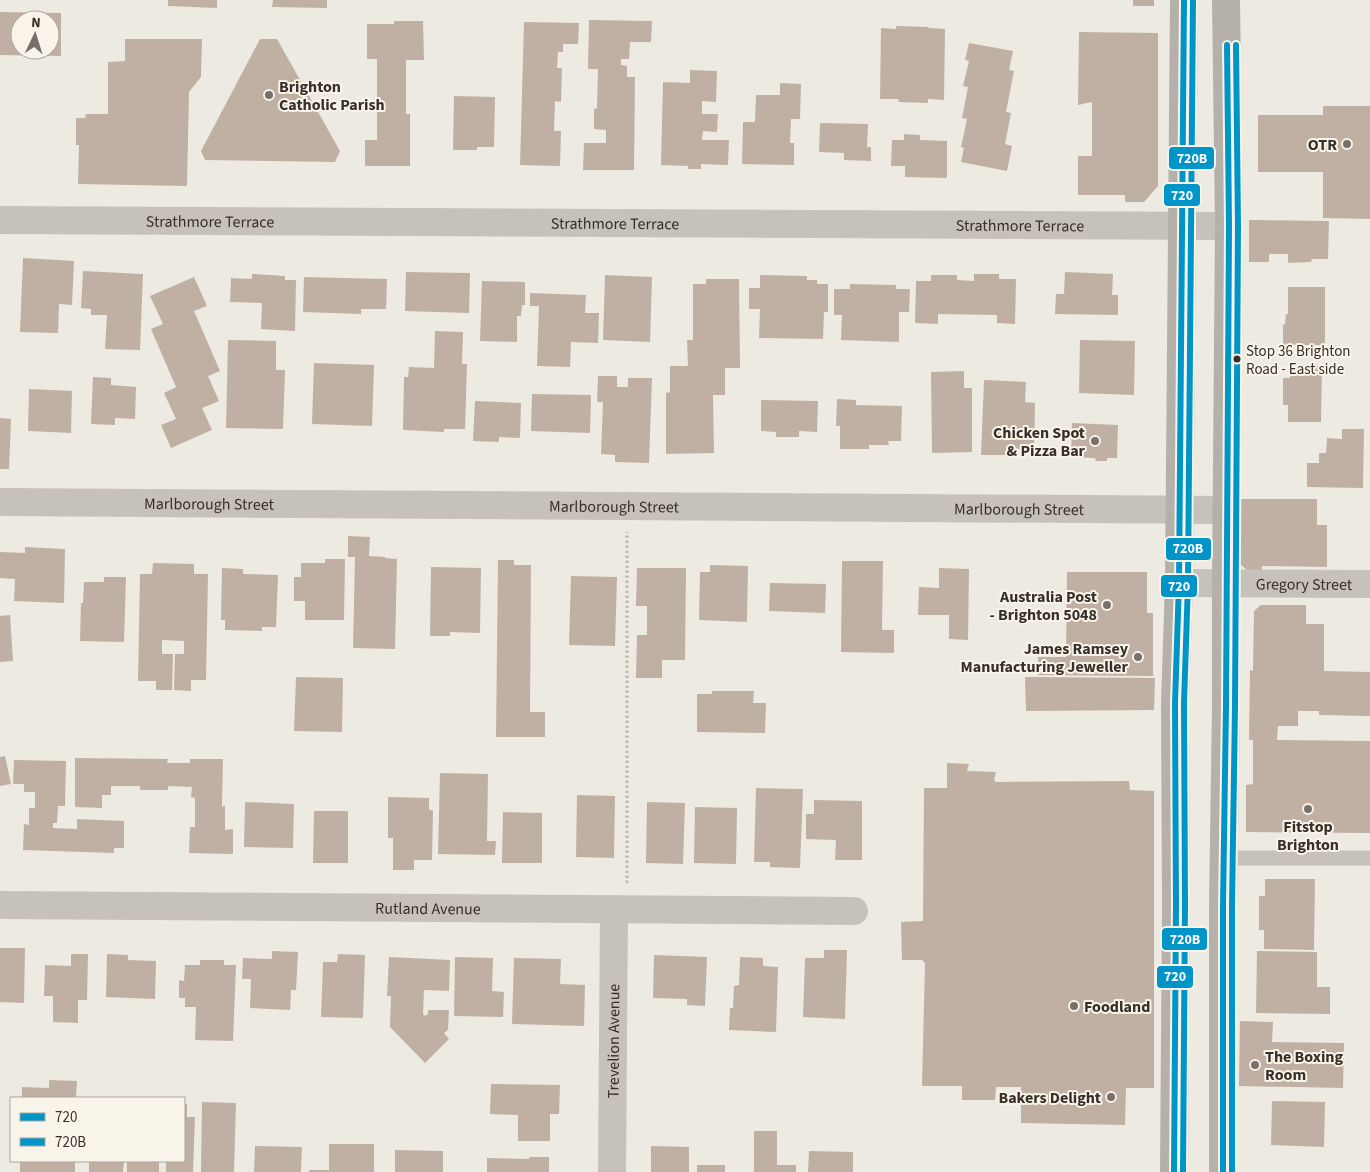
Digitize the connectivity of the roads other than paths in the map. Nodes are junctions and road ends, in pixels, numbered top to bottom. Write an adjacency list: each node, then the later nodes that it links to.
1 (1184, 0): 4 (main road)
2 (1226, 0): 5 (main road)
3 (0, 220): 4 (street, Strathmore Terrace)
4 (1182, 226): 5 (street, Strathmore Terrace); 7 (main road)
5 (1229, 226): 8 (main road)
6 (0, 502): 7 (street, Marlborough Street)
7 (1180, 510): 8 (street, Marlborough Street); 9 (main road)
8 (1226, 510): 10 (main road)
9 (1179, 583): 10 (street, Gregory Street); 18 (main road)
10 (1226, 583): 11 (street, Gregory Street); 12 (main road)
11 (1370, 584)
12 (1224, 858): 13 (lane); 19 (main road)
13 (1370, 858)
14 (0, 905): 15 (street, Rutland Avenue)
15 (621, 909): 16 (street, Rutland Avenue); 17 (street, Trevelion Avenue)
16 (854, 911)
17 (612, 1172)
18 (1174, 1172)
19 (1223, 1172)

